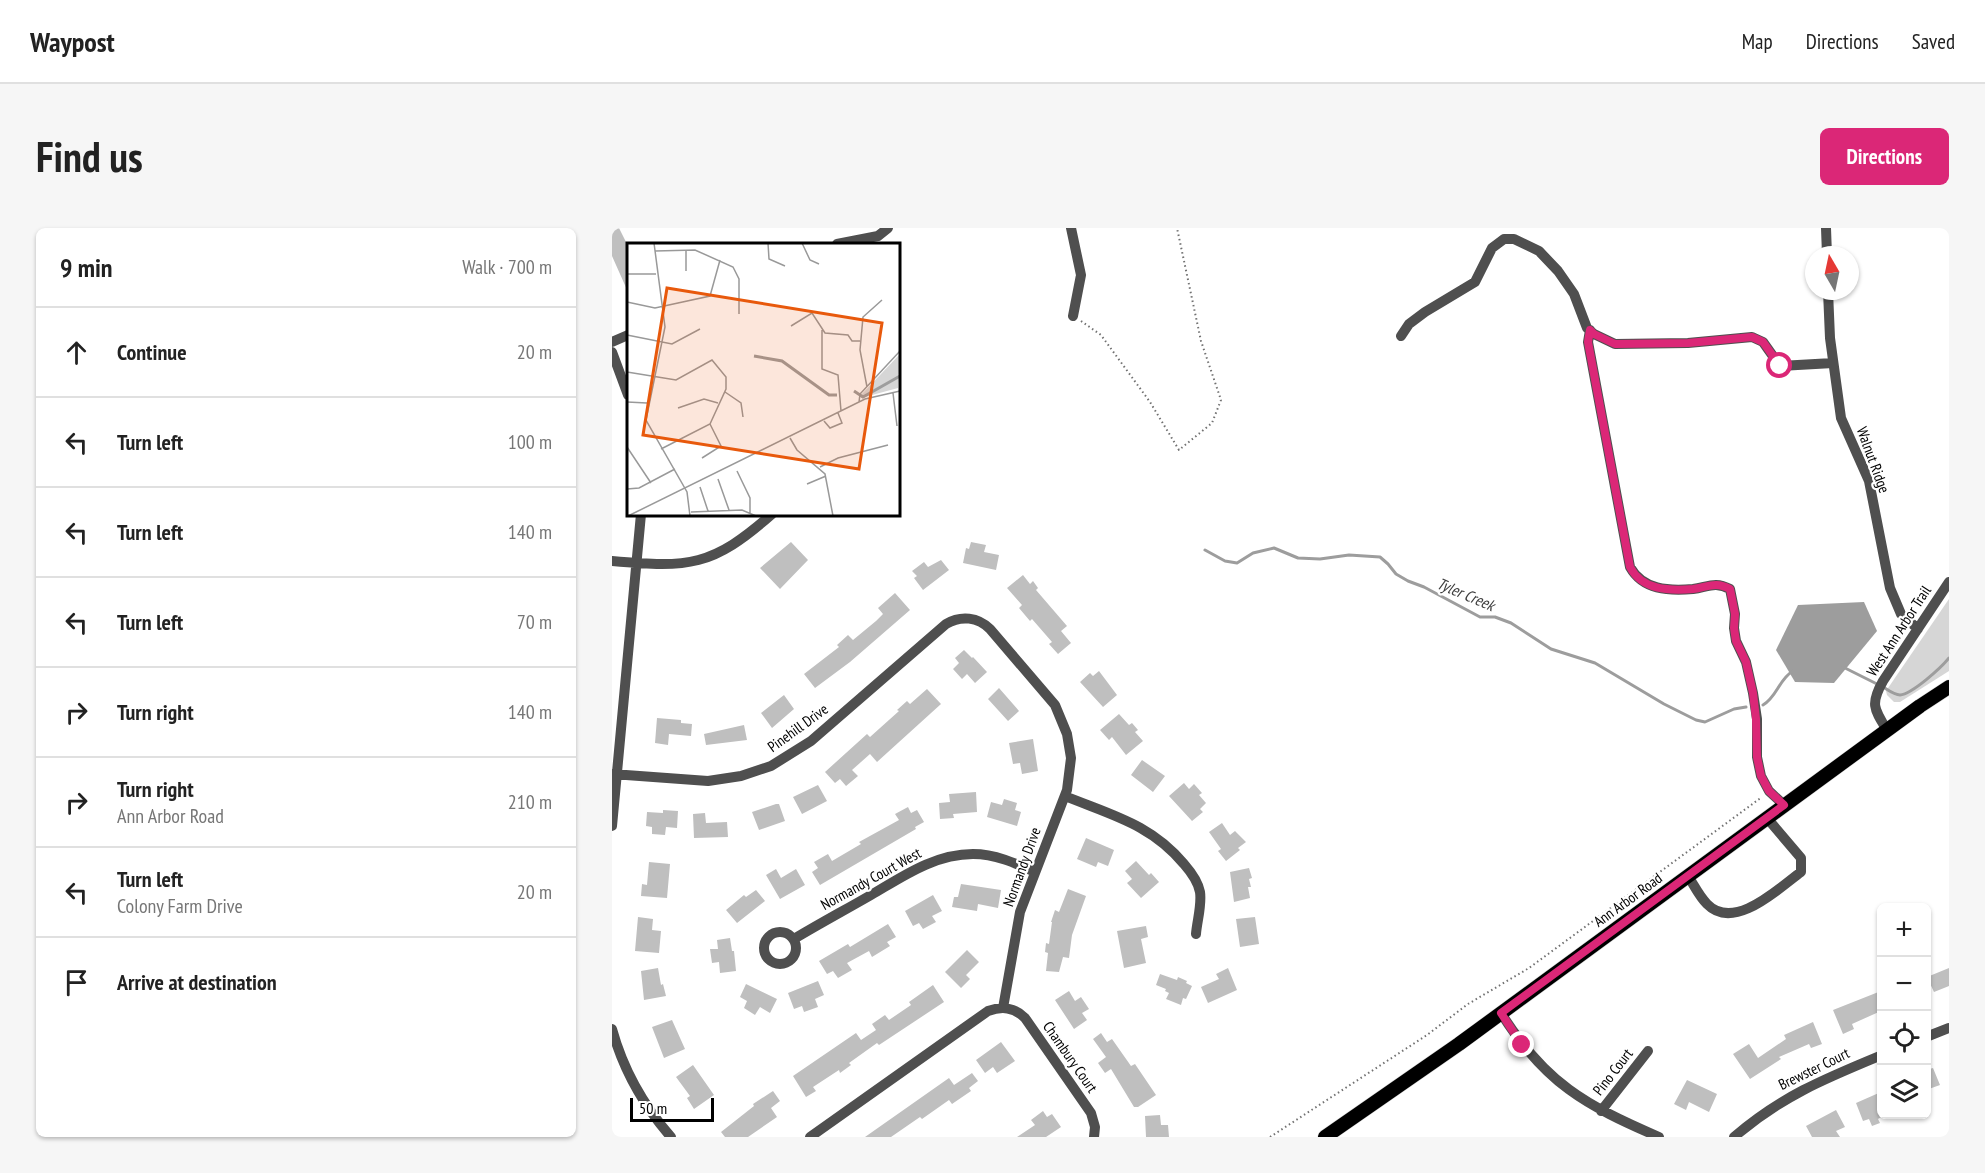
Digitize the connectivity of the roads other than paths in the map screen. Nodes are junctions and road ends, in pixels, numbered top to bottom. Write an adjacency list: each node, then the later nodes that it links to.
1 (888, 228): 4 (street)
2 (1071, 228): 7 (street)
3 (1826, 228): 5 (street)
4 (842, 243)
5 (1827, 246)
6 (1828, 300): 13 (street, Walnut Ridge)
7 (1073, 316)
8 (1590, 330): 10 (street); 13 (street); 26 (street)
9 (627, 335): 11 (street)
10 (1401, 336)
11 (612, 342)
12 (612, 352): 14 (street)
13 (1833, 363): 21 (street, Walnut Ridge)
14 (627, 392)
15 (640, 516): 18 (street)
16 (769, 516): 18 (street)
17 (612, 561): 18 (street)
18 (635, 563): 24 (street)
19 (1949, 582): 21 (street, West Ann Arbor Trail)
20 (969, 618): 24 (street, Pinehill Drive); 25 (street, Normandy Drive)
21 (1917, 629): 23 (street, West Ann Arbor Trail)
22 (1949, 687): 23 (main road, Ann Arbor Road)
23 (1887, 730): 26 (main road, Ann Arbor Road)
24 (614, 775): 28 (street)
25 (1065, 796): 29 (street, Normandy Drive); 31 (street)
26 (1784, 805): 27 (main road, Ann Arbor Road)
27 (1767, 818): 30 (main road, Ann Arbor Road); 30 (street)
28 (612, 826)
29 (1035, 872): 32 (street, Normandy Court West); 33 (street, Normandy Drive)
30 (1688, 876): 34 (main road, Ann Arbor Road)
31 (1196, 934)
32 (794, 939)
33 (1003, 1008): 42 (street); 43 (street, Chambury Court)
34 (1501, 1013): 40 (street); 44 (main road, Ann Arbor Road)
35 (1949, 1028): 37 (street)
36 (612, 1029): 41 (street)
37 (1931, 1035)
38 (1648, 1051): 40 (street, Pino Court)
39 (1877, 1057): 46 (street, Brewster Court)
40 (1601, 1111): 45 (street)
41 (671, 1137)
42 (810, 1137)
43 (1094, 1137)
44 (1325, 1137)
45 (1659, 1137)
46 (1734, 1137)

